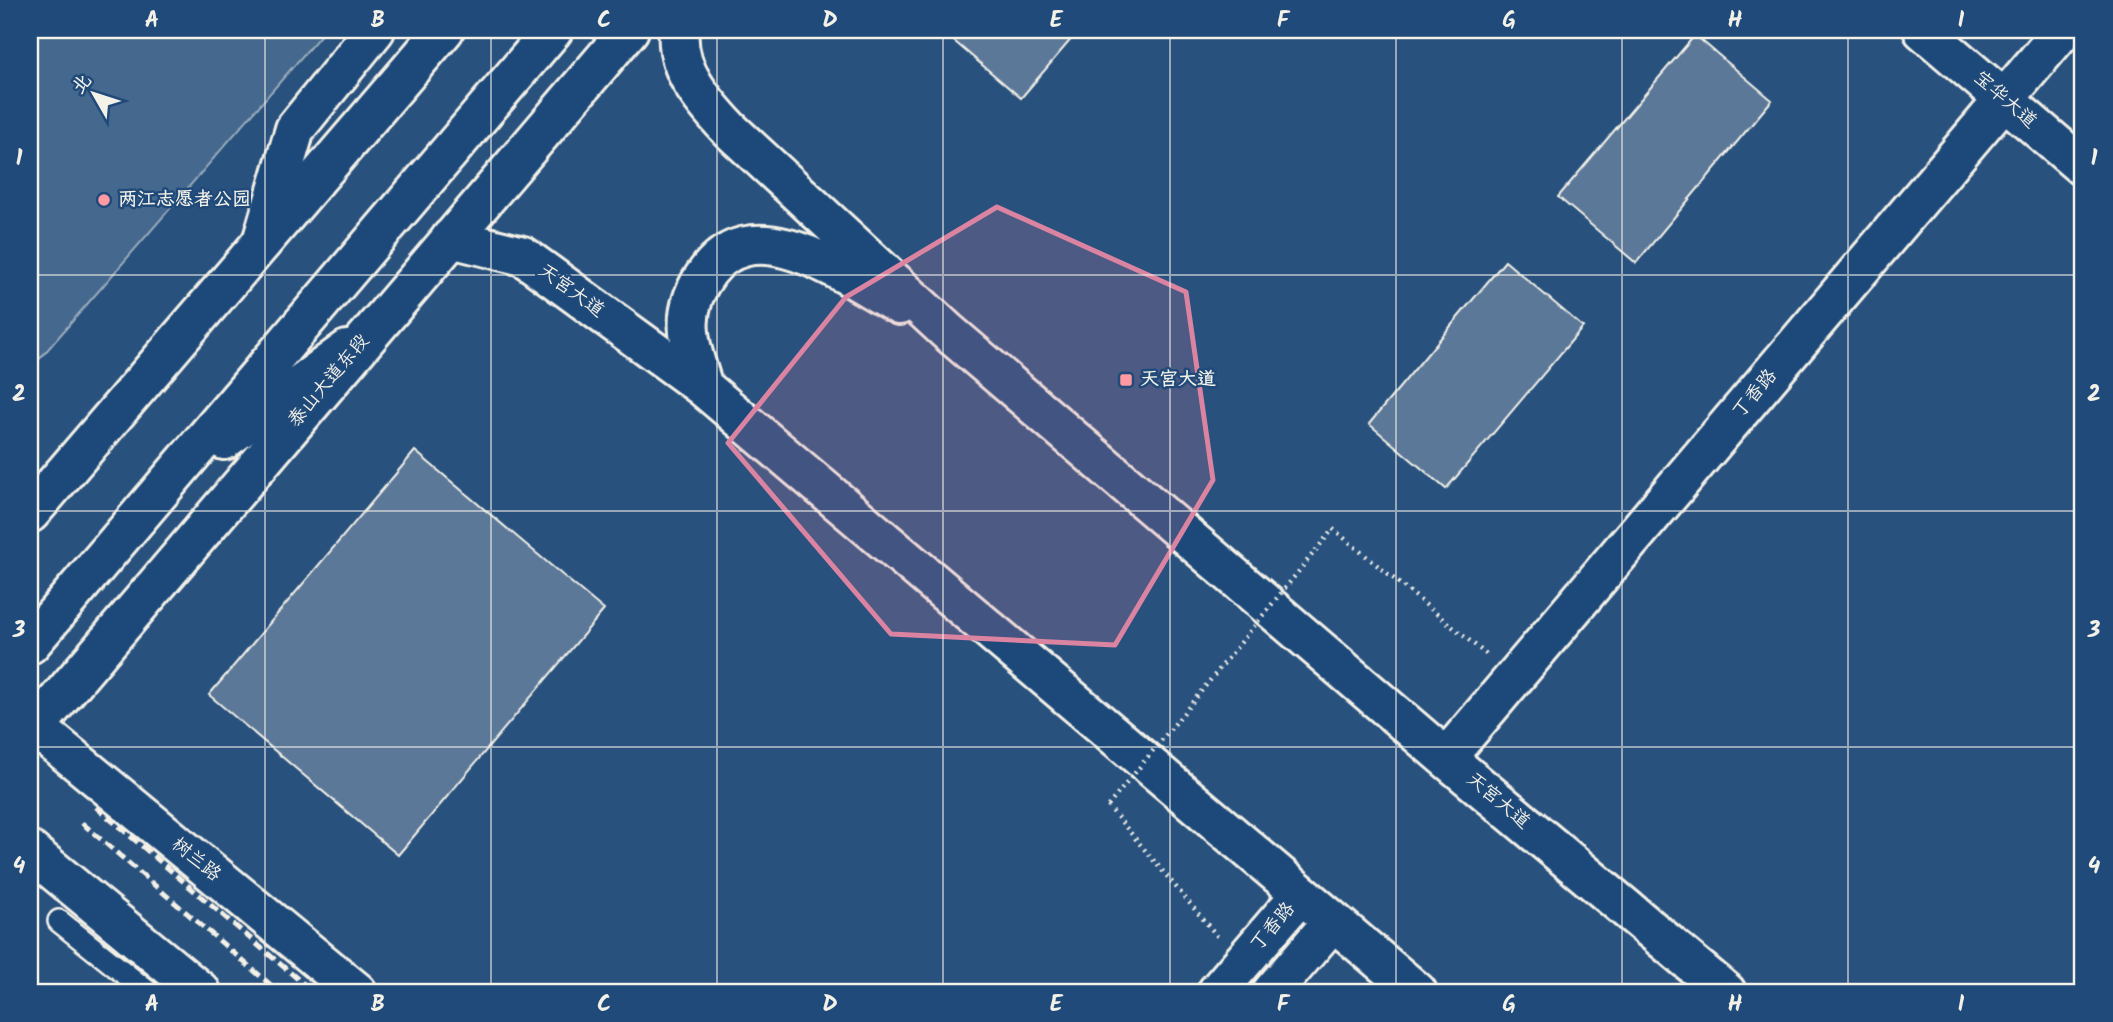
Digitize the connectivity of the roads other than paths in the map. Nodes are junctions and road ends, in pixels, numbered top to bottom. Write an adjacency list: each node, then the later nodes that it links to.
1 (375, 30): 11 (main road)
2 (444, 30): 11 (main road)
3 (553, 30): 15 (main road)
4 (629, 30): 10 (main road, 泰山大道东段)
5 (679, 30): 12 (main road, 天宫大道)
6 (2063, 30): 8 (main road, 丁香路)
7 (1925, 31): 8 (main road, 宝华大道)
8 (2004, 100): 9 (main road, 宝华大道); 19 (main road, 丁香路)
9 (2083, 167)
10 (451, 238): 13 (main road, 泰山大道东段); 14 (main road, 天宫大道)
11 (262, 242): 16 (main road)
12 (947, 331): 14 (main road); 19 (main road, 天宫大道)
13 (371, 332): 15 (main road); 18 (main road, 泰山大道东段)
14 (703, 387): 21 (main road, 天宫大道)
15 (171, 479): 17 (main road)
16 (30, 513)
17 (30, 644)
18 (32, 730): 27 (main road, 树兰路)
19 (1446, 758): 30 (main road, 天宫大道)
20 (30, 850): 26 (main road)
21 (1301, 894): 23 (main road, 天宫大道); 24 (main road, 丁香路)
22 (60, 921): 25 (lane)
23 (1333, 921): 28 (main road); 29 (main road, 天宫大道)
24 (1229, 978)
25 (148, 992)
26 (201, 992)
27 (357, 992)
28 (1272, 992)
29 (1417, 992)
30 (1726, 992)

